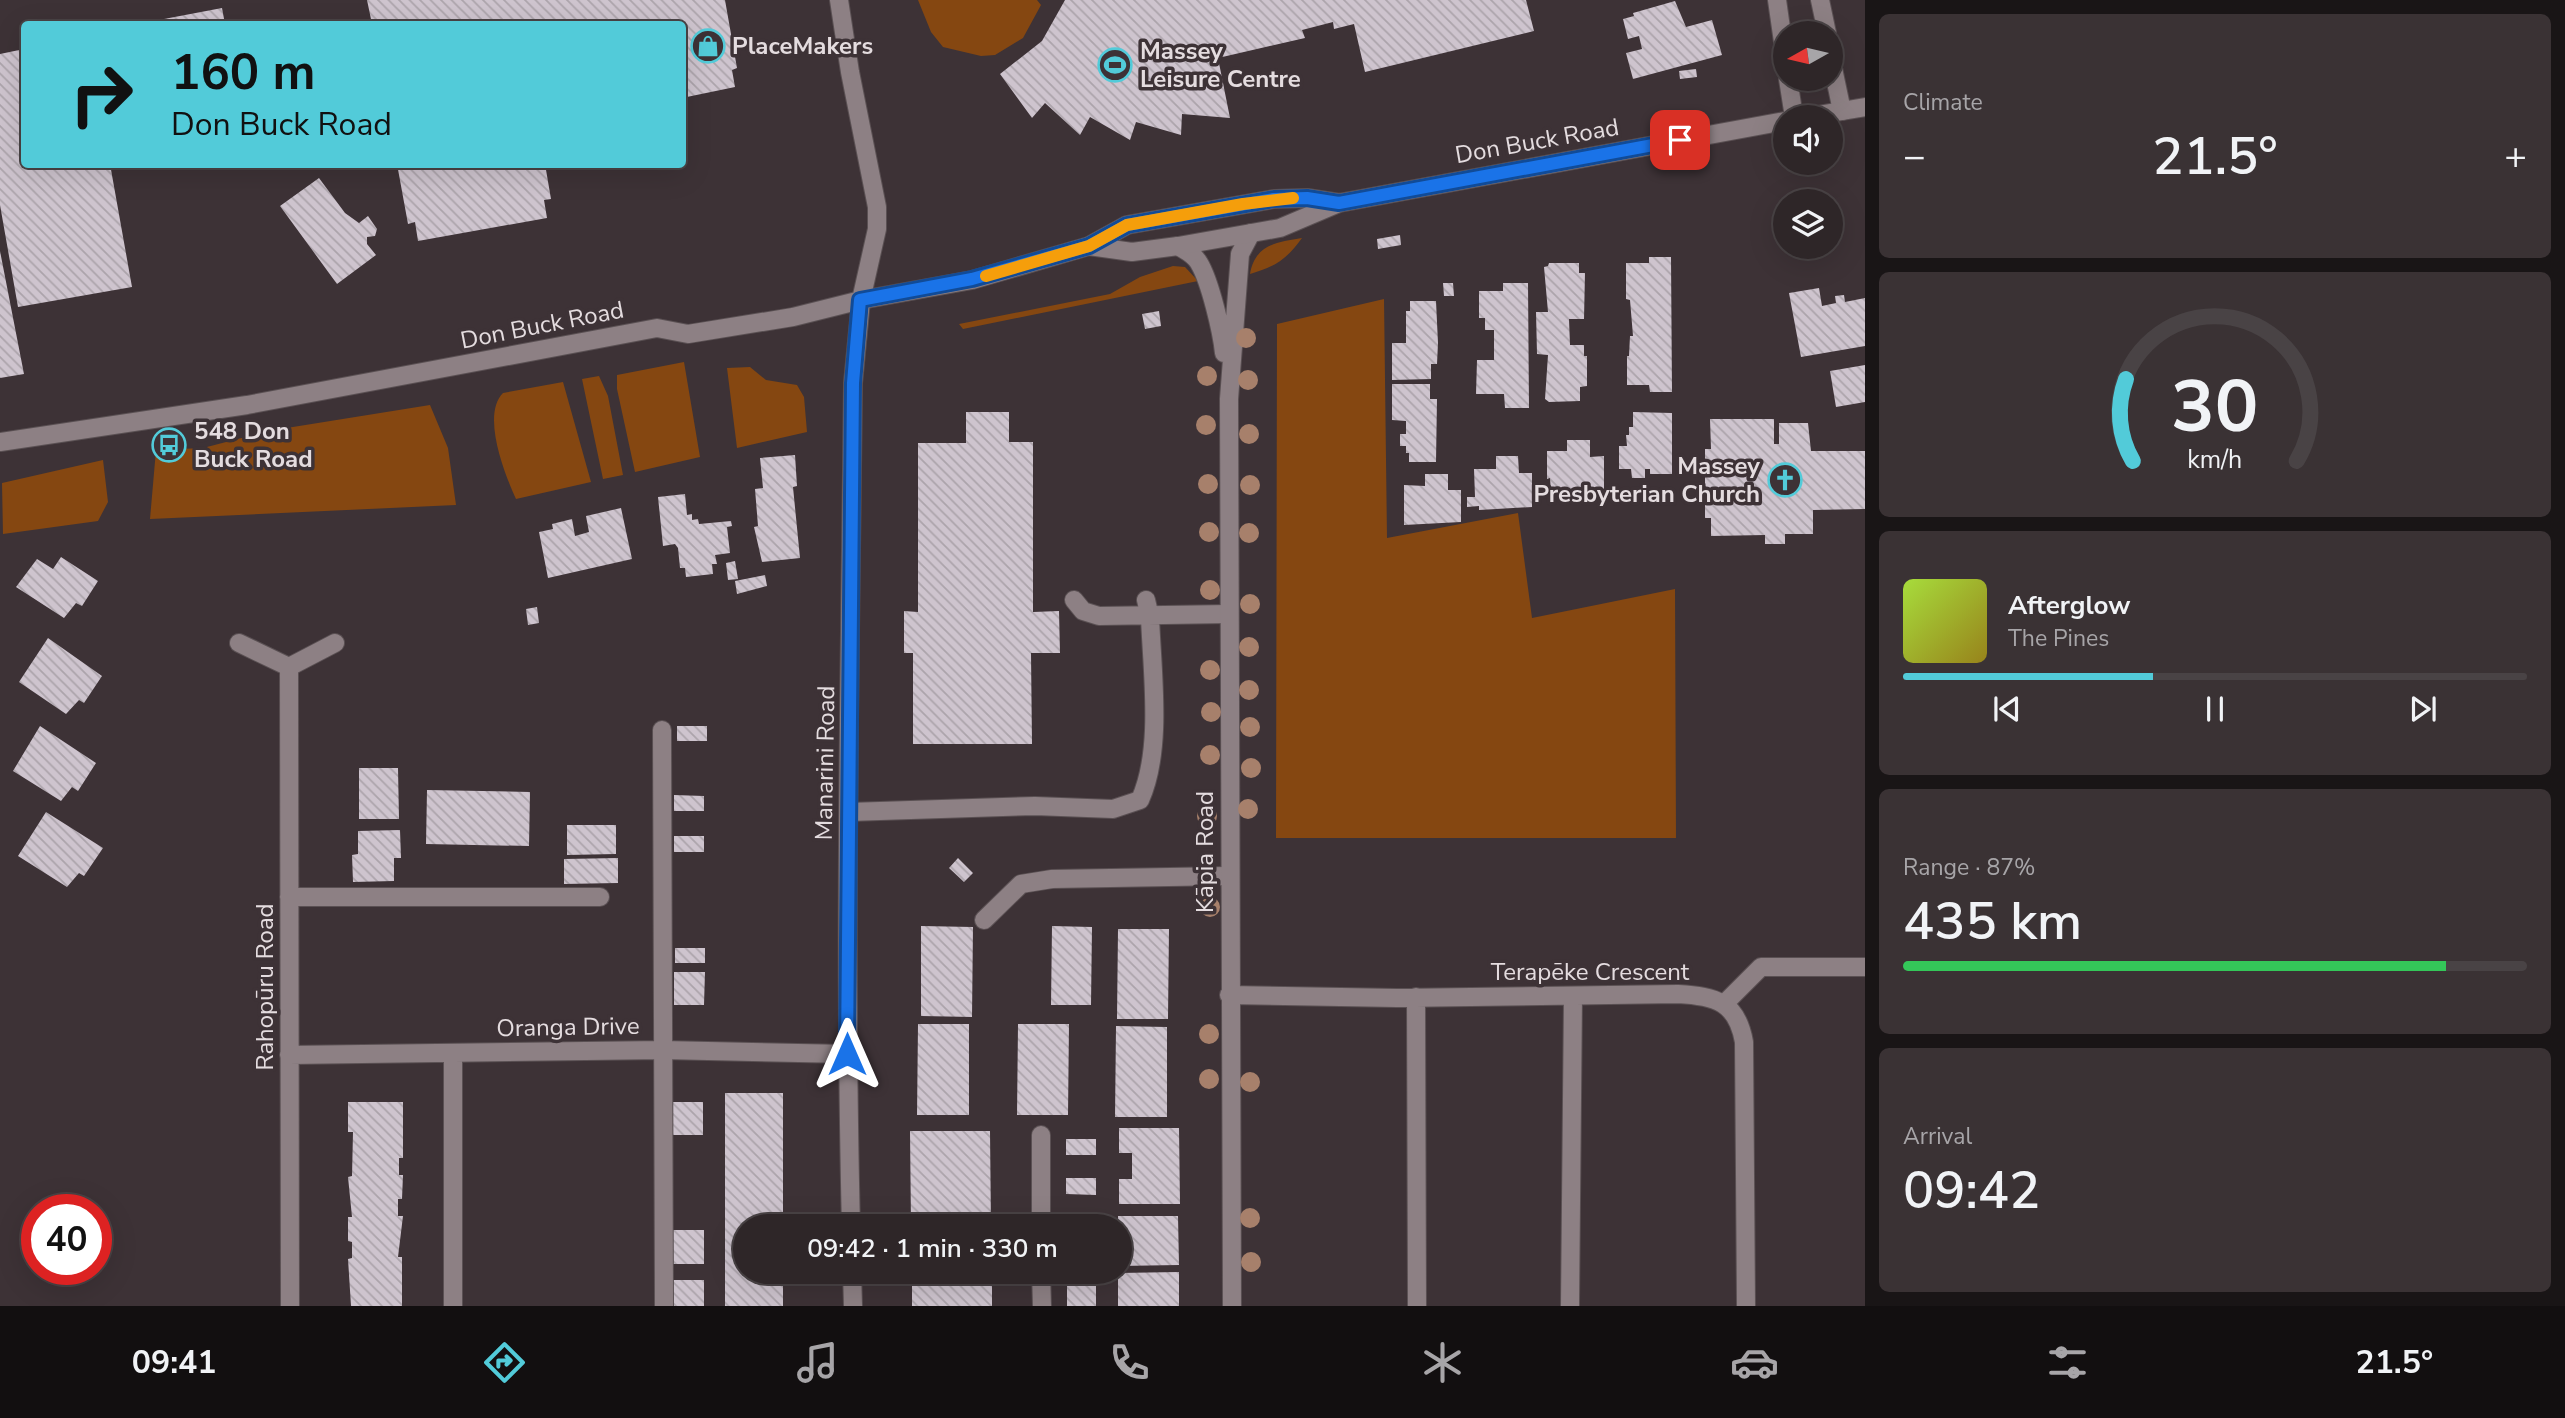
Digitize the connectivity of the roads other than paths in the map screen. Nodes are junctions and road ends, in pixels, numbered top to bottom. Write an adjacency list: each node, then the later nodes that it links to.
1 (839, 0): 13 (street, Manarini Road)
2 (1777, 0): 4 (street)
3 (1820, 0): 5 (street)
4 (1780, 21)
5 (1824, 21)
6 (1865, 107): 7 (street)
7 (1843, 111)
8 (1773, 123): 9 (street, Don Buck Road)
9 (1339, 203): 10 (street, Don Buck Road); 11 (street, Don Buck Road)
10 (1251, 233): 12 (street, Don Buck Road); 14 (street, Kāpia Road)
11 (1089, 246): 12 (street, Don Buck Road); 13 (street, Don Buck Road)
12 (1178, 246): 14 (street, Kāpia Road)
13 (860, 300): 15 (street, Don Buck Road); 23 (street, Manarini Road)
14 (1229, 399): 18 (street, Kāpia Road)
15 (0, 442)
16 (1074, 600): 17 (street)
17 (1148, 608): 18 (street); 23 (street)
18 (1229, 614): 24 (street, Kāpia Road)
19 (239, 643): 21 (street)
20 (335, 643): 21 (street)
21 (289, 667): 25 (street, Rahopūru Road)
22 (663, 730): 33 (street)
23 (849, 811): 35 (street, Manarini Road)
24 (1228, 876): 27 (street); 29 (street, Kāpia Road)
25 (289, 897): 26 (street); 36 (street, Rahopūru Road)
26 (600, 897)
27 (984, 920)
28 (1865, 967): 32 (street)
29 (1229, 995): 31 (street, Terapēke Crescent); 47 (street, Kāpia Road)
30 (1573, 996): 31 (street, Terapēke Crescent); 32 (street, Terapēke Crescent); 49 (street)
31 (1416, 997): 48 (street)
32 (1724, 1004): 50 (street)
33 (663, 1050): 34 (street, Oranga Drive); 35 (street, Oranga Drive); 44 (street)
34 (453, 1053): 36 (street, Oranga Drive); 43 (street)
35 (847, 1054): 38 (street, Manarini Road)
36 (289, 1055): 42 (street, Rahopūru Road)
37 (1041, 1135): 39 (street)
38 (851, 1214)
39 (1041, 1214)
40 (852, 1284): 45 (street)
41 (1041, 1284): 46 (street)
42 (290, 1306)
43 (453, 1306)
44 (664, 1306)
45 (853, 1306)
46 (1042, 1306)
47 (1232, 1306)
48 (1417, 1306)
49 (1570, 1306)
50 (1746, 1306)

